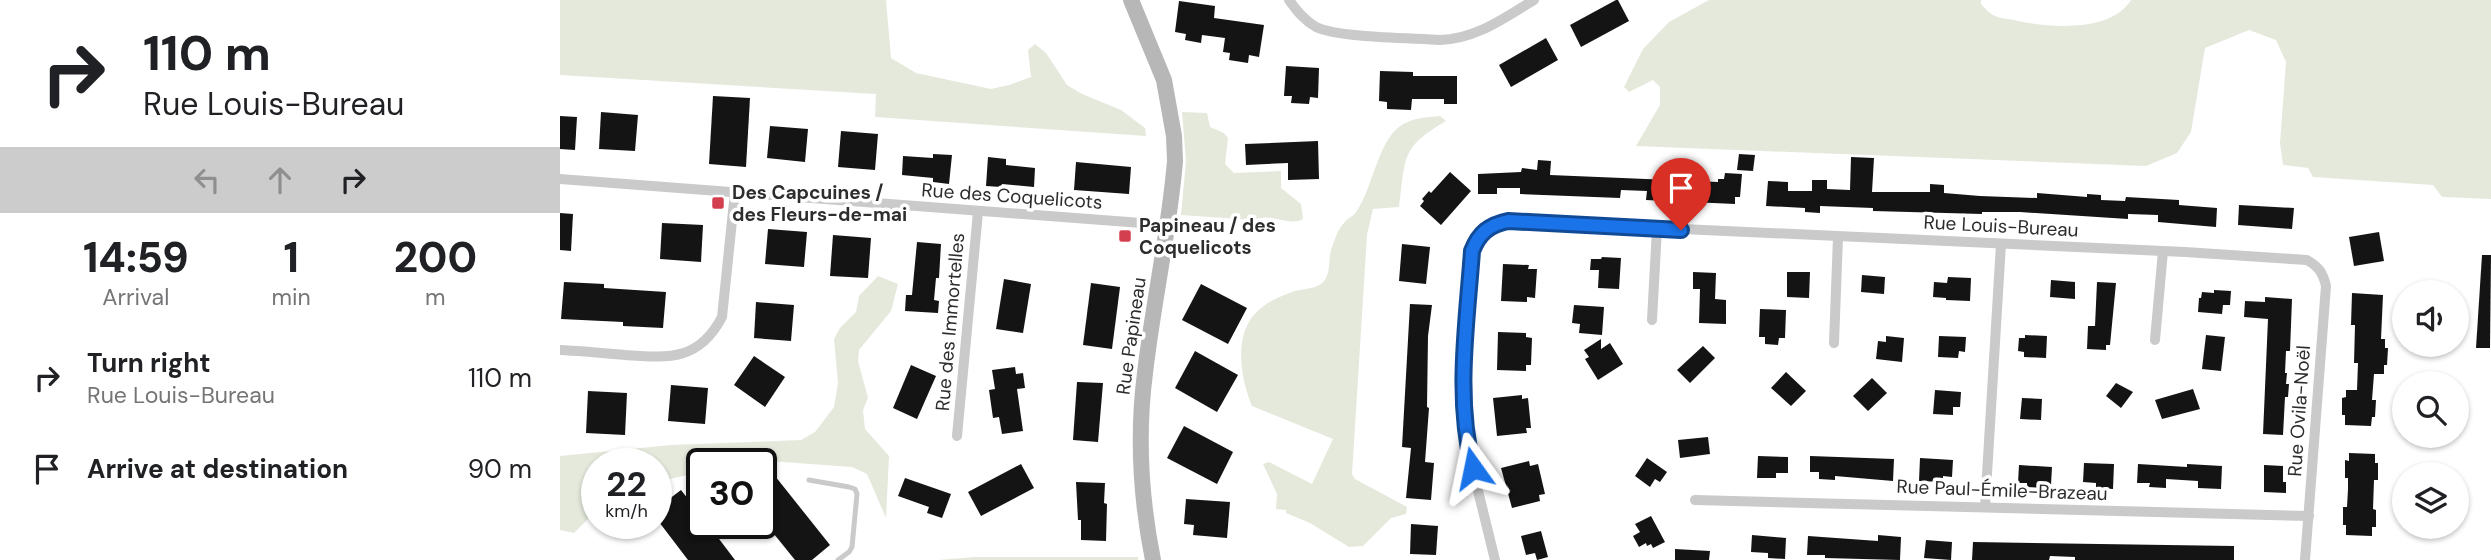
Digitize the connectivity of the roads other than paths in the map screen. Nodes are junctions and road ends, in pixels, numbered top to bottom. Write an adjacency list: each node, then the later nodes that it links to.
1 (1131, 0): 7 (street, Rue Papineau)
2 (1289, 0): 3 (street)
3 (1534, 0)
4 (560, 179): 5 (street, Rue des Coquelicots)
5 (735, 192): 6 (street, Rue des Coquelicots); 16 (street)
6 (978, 212): 7 (street, Rue des Coquelicots); 17 (street, Rue des Immortelles)
7 (1168, 225): 23 (street, Rue Papineau)
8 (1657, 229): 9 (street, Rue Louis-Bureau); 13 (street); 24 (street, Rue Louis-Bureau)
9 (1838, 237): 10 (street, Rue Louis-Bureau); 15 (street)
10 (2001, 244): 11 (street, Rue Louis-Bureau); 20 (street)
11 (2163, 251): 12 (street, Rue Louis-Bureau); 14 (street)
12 (2317, 266): 21 (street, Rue Ovila-Noël)
13 (1651, 320)
14 (2155, 340)
15 (1834, 343)
16 (560, 350)
17 (957, 436)
18 (809, 480): 22 (lane)
19 (1695, 499): 20 (street, Rue Paul-Émile-Brazeau)
20 (1985, 507): 21 (street, Rue Paul-Émile-Brazeau)
21 (2308, 516): 25 (street, Rue Ovila-Noël)
22 (838, 560)
23 (1153, 560)
24 (1495, 560)
25 (2305, 560)

